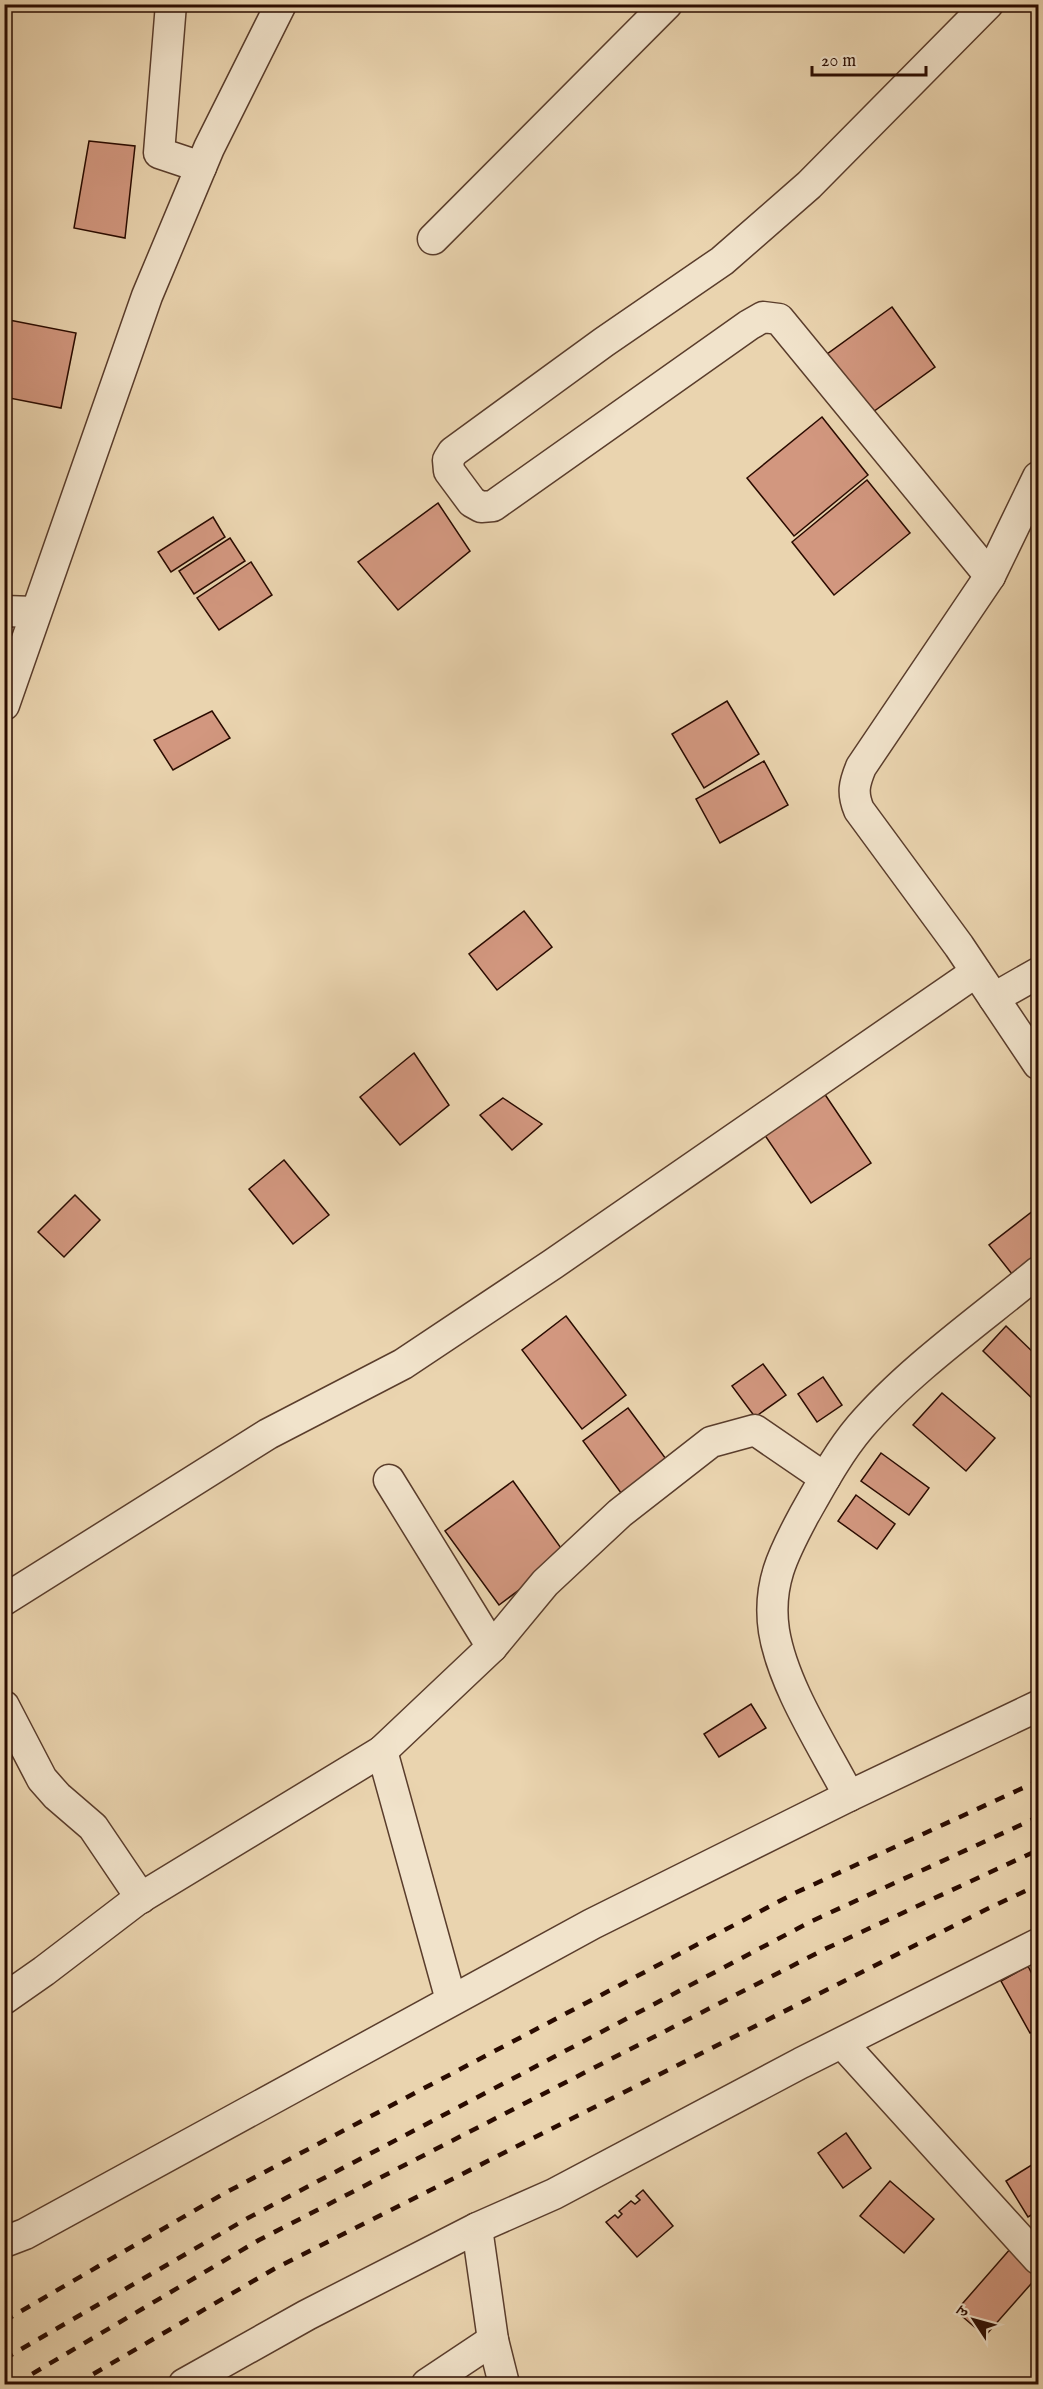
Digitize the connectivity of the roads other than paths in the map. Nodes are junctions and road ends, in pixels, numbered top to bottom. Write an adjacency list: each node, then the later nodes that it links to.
1 (171, 4): 5 (street)
2 (281, 4): 5 (street)
3 (668, 4): 6 (street)
4 (988, 4): 8 (street)
5 (201, 167): 10 (street)
6 (433, 239)
7 (1038, 477): 8 (street)
8 (990, 576): 12 (street)
9 (4, 612): 10 (street)
10 (36, 612): 11 (street)
11 (4, 705)
12 (976, 972): 14 (street); 19 (street)
13 (1038, 973): 14 (street)
14 (994, 998): 15 (street)
15 (1038, 1064)
16 (1038, 1272): 17 (street)
17 (825, 1478): 20 (street); 24 (street)
18 (389, 1480): 20 (street)
19 (4, 1600)
20 (492, 1647): 23 (street)
21 (4, 1706): 25 (street)
22 (1038, 1706): 24 (street)
23 (382, 1751): 25 (street); 28 (street)
24 (849, 1796): 28 (street)
25 (141, 1898): 27 (street)
26 (1038, 1944): 29 (street)
27 (4, 1999)
28 (451, 2000): 31 (street)
29 (842, 2043): 30 (street); 32 (street)
30 (477, 2228): 33 (street); 34 (street)
31 (4, 2242)
32 (1038, 2259)
33 (493, 2340): 35 (street); 36 (street)
34 (184, 2385)
35 (427, 2385)
36 (504, 2385)

